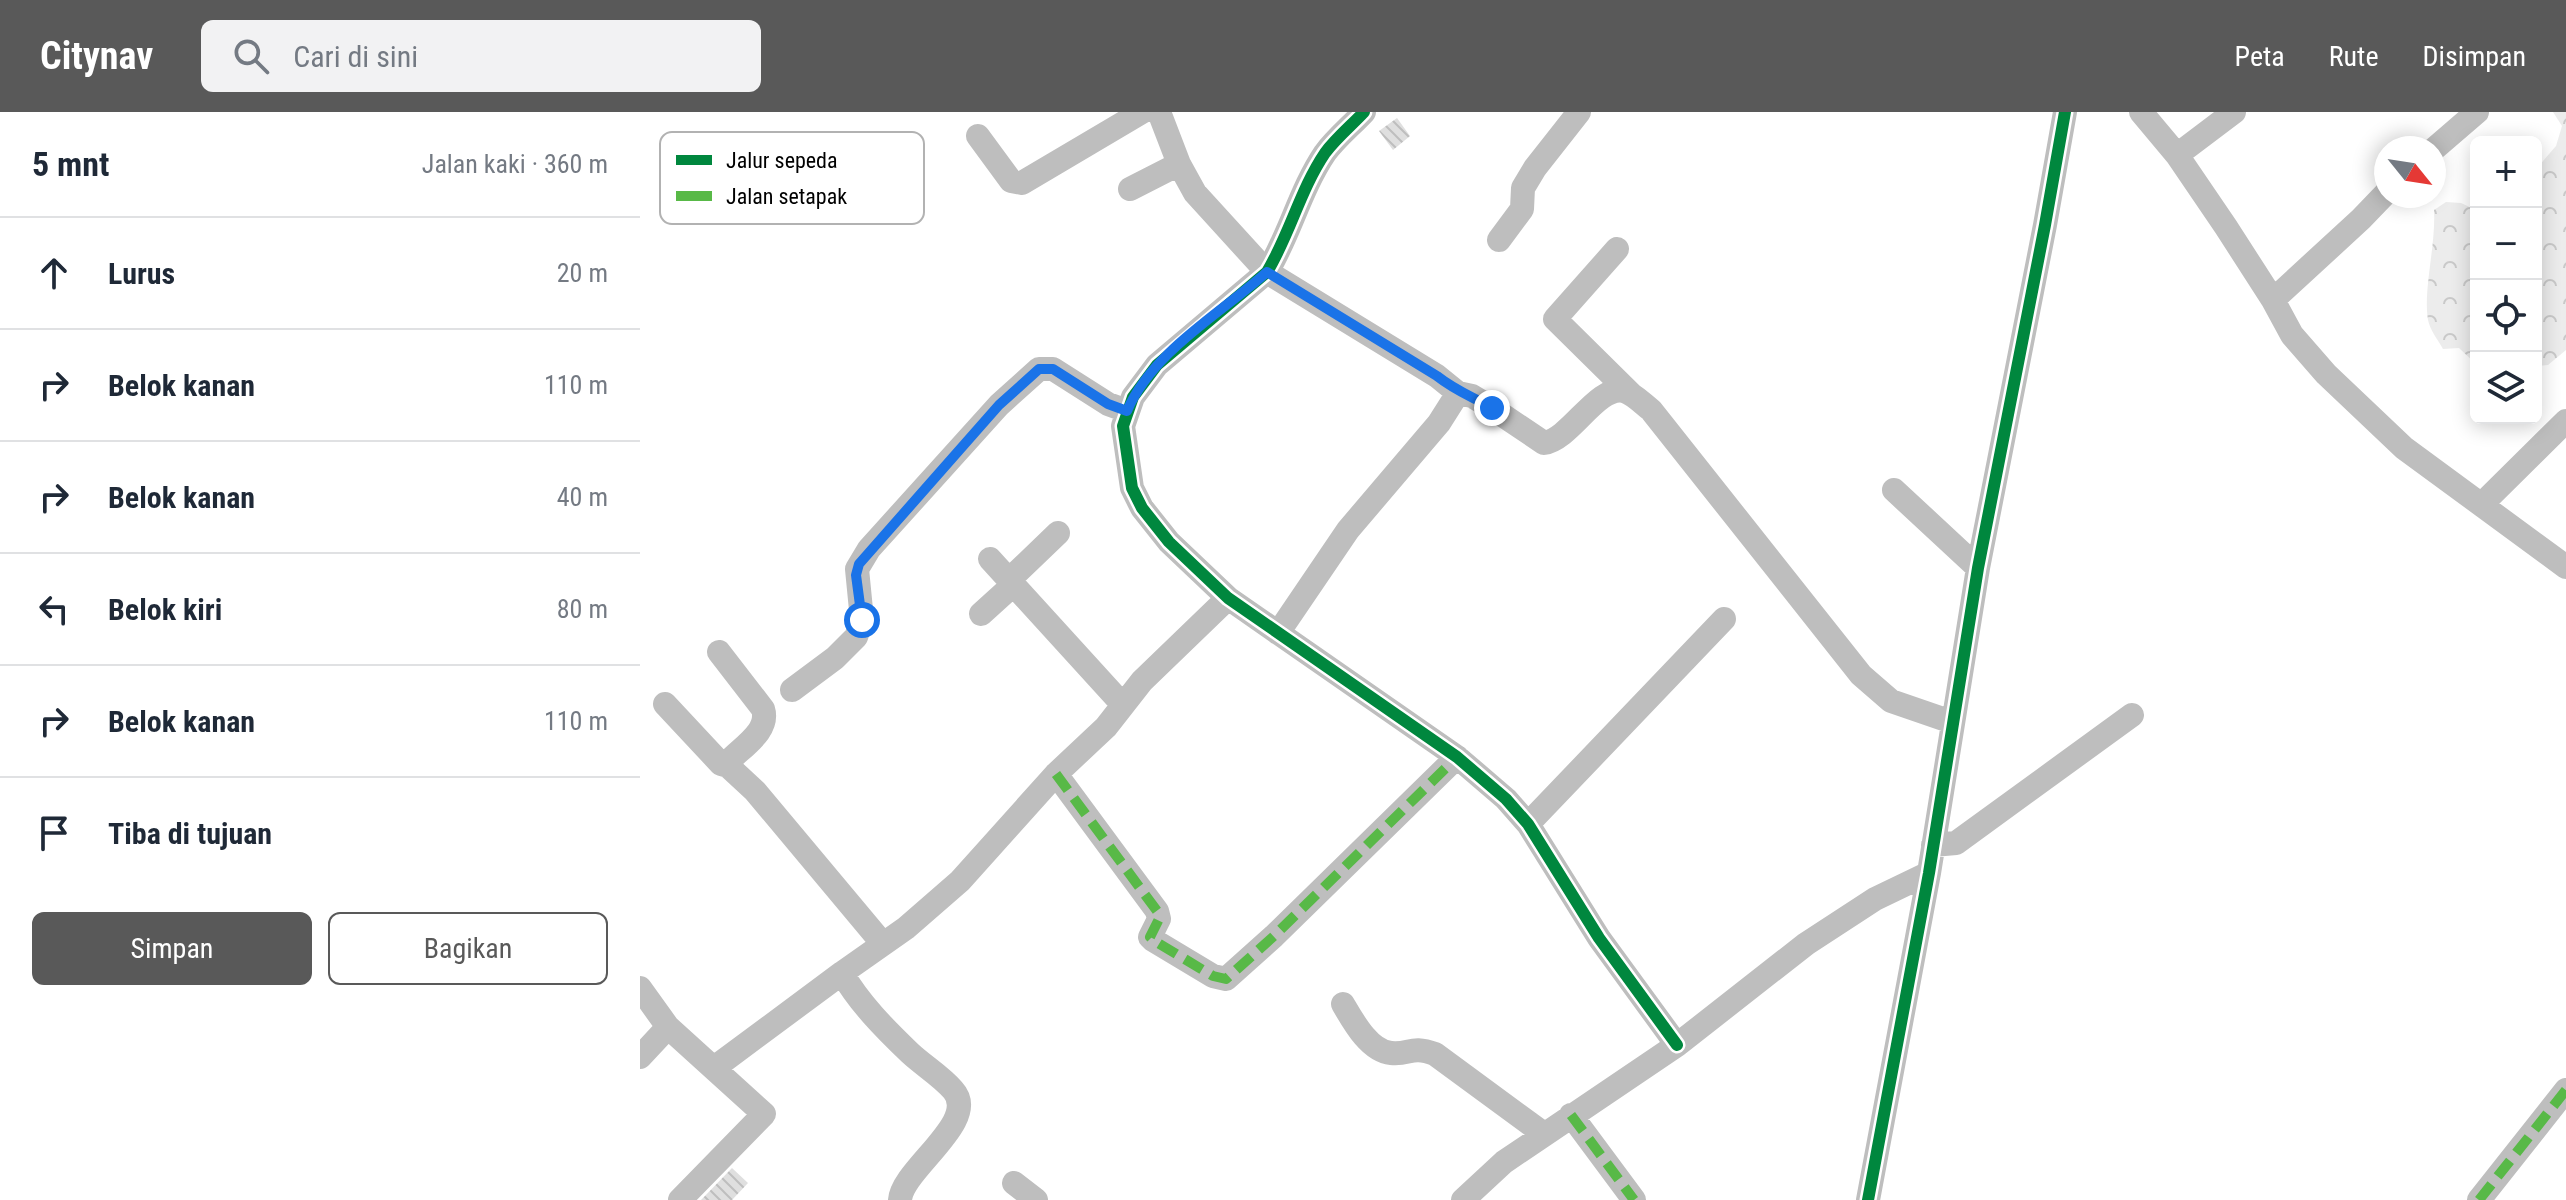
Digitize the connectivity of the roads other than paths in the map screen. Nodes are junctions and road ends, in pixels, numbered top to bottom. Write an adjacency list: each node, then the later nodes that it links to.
1 (1142, 112): 9 (street)
2 (1159, 112): 13 (street)
3 (1364, 112): 18 (street)
4 (1579, 112): 16 (street)
5 (2065, 112): 29 (street)
6 (2141, 112): 12 (street)
7 (2234, 112): 12 (street)
8 (2477, 112): 11 (street)
9 (1114, 119): 10 (street)
10 (978, 136)
11 (2446, 139)
12 (2177, 155): 19 (street)
13 (1179, 164): 14 (street); 18 (street)
14 (1130, 189)
15 (2374, 205): 19 (street)
16 (1499, 240)
17 (1617, 249): 21 (street)
18 (1267, 272): 20 (street); 22 (street)
19 (2273, 300): 25 (street)
20 (1458, 393): 21 (street); 34 (street)
21 (1631, 394): 40 (street)
22 (1127, 411): 31 (street); 36 (street)
23 (2566, 421): 25 (street)
24 (1894, 490): 29 (street)
25 (2482, 504): 28 (street)
26 (1058, 533): 30 (street)
27 (990, 559): 30 (street)
28 (2566, 567)
29 (1978, 568): 40 (street)
30 (1011, 582): 32 (street); 38 (street)
31 (1228, 598): 34 (street); 38 (street)
32 (981, 614)
33 (1724, 619): 44 (street)
34 (1278, 633): 41 (street)
35 (719, 652): 42 (street)
36 (792, 690)
37 (665, 704): 42 (street)
38 (1123, 705): 43 (street)
39 (2132, 715): 45 (street)
40 (1952, 722): 45 (street)
41 (1457, 757): 43 (street); 44 (street)
42 (728, 766): 47 (street)
43 (1056, 774): 47 (street)
44 (1528, 824): 52 (street)
45 (1933, 845): 46 (street)
46 (1929, 873): 52 (street); 64 (street)
47 (883, 944): 48 (street)
48 (842, 973): 54 (street); 60 (street)
49 (640, 988): 51 (street)
50 (1343, 1004): 57 (street)
51 (668, 1027): 53 (street); 54 (street)
52 (1677, 1045): 56 (street)
53 (640, 1057)
54 (714, 1068): 59 (street)
55 (2566, 1090): 65 (street)
56 (1571, 1115): 57 (street); 63 (street)
57 (1544, 1134): 62 (street)
58 (1014, 1183): 61 (street)
59 (680, 1200)
60 (900, 1200)
61 (1036, 1200)
62 (1463, 1200)
63 (1634, 1200)
64 (1868, 1200)
65 (2479, 1200)

